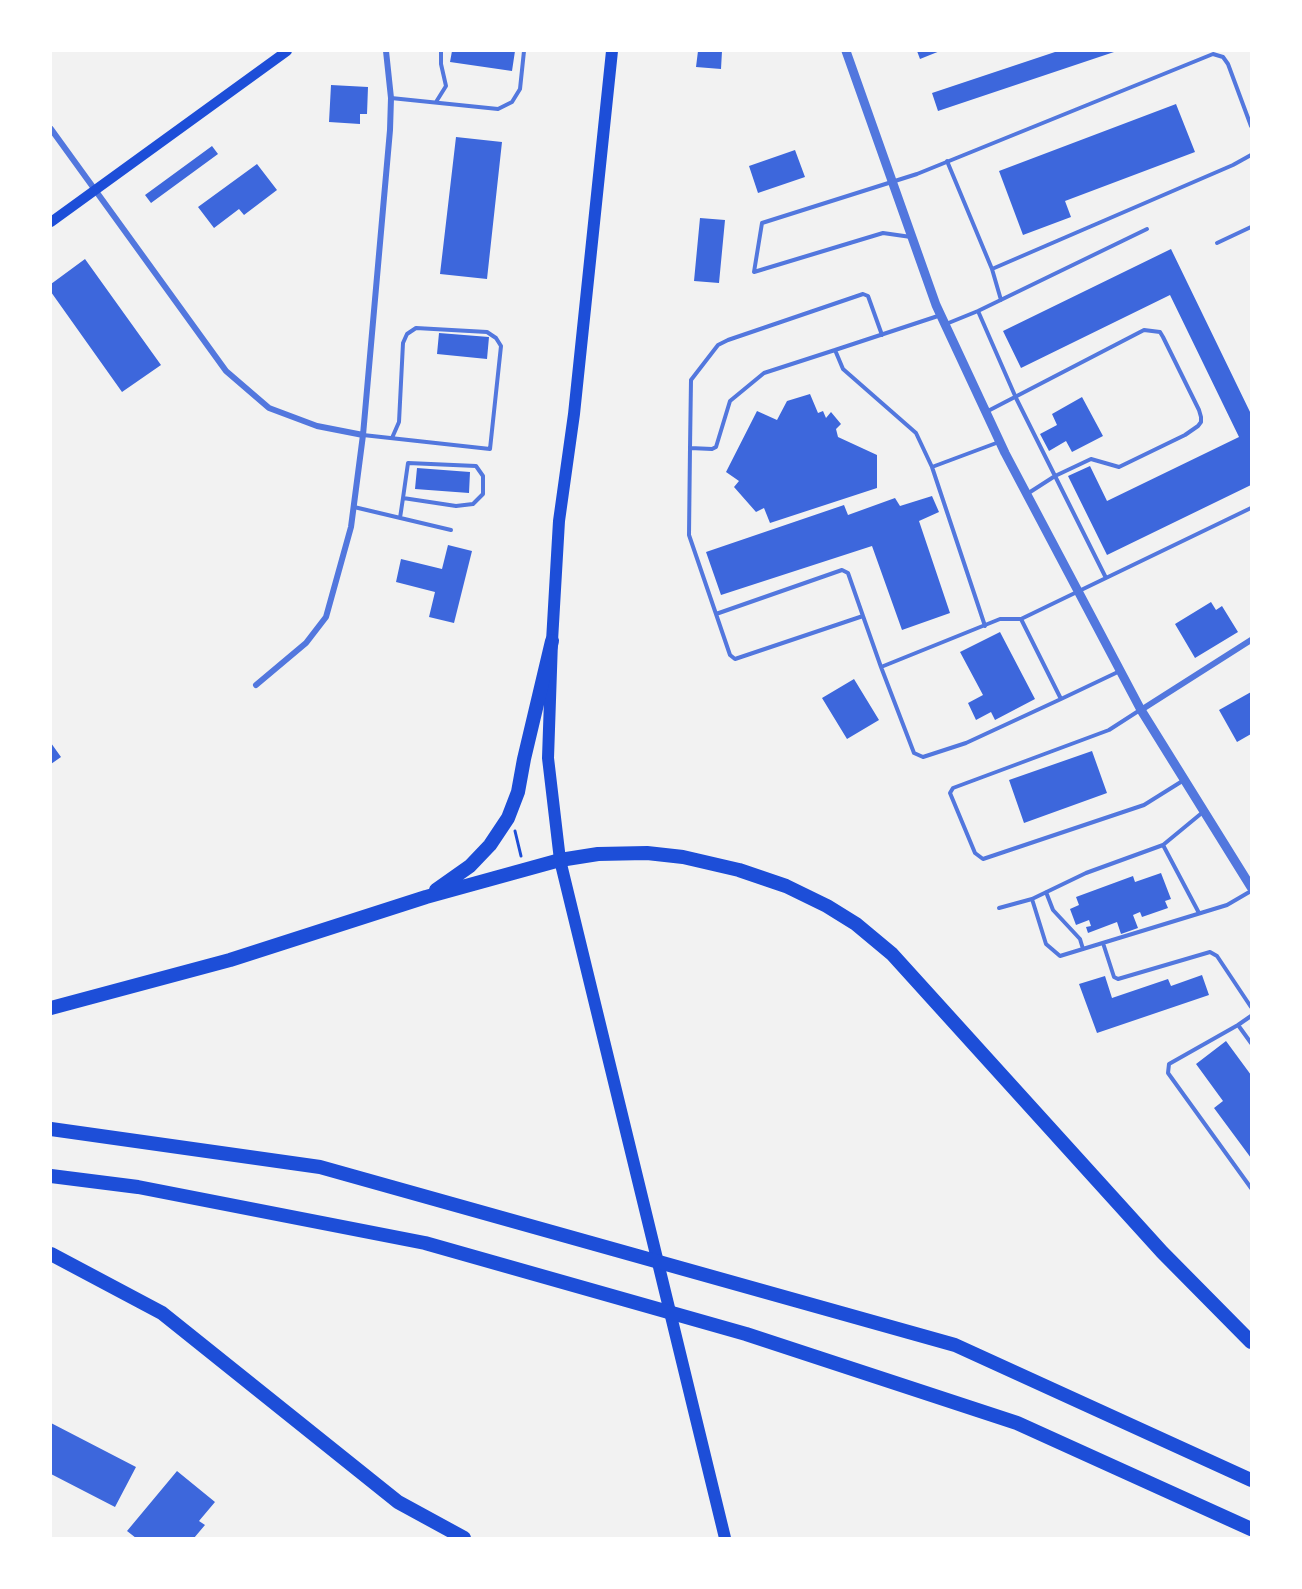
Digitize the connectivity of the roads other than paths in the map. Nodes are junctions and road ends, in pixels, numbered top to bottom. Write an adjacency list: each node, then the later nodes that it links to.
1 (286, 51): 14 (main road)
2 (386, 51): 7 (street)
3 (441, 51): 8 (lane)
4 (524, 51): 8 (lane)
5 (612, 51): 47 (main road)
6 (846, 51): 13 (street)
7 (391, 98): 8 (lane); 29 (street)
8 (436, 102)
9 (1251, 126): 12 (lane)
10 (51, 129): 14 (street)
11 (1251, 155): 20 (lane)
12 (947, 161): 13 (lane); 20 (lane)
13 (892, 181): 18 (street); 18 (lane)
14 (95, 190): 15 (main road); 29 (street)
15 (51, 222)
16 (1251, 227): 19 (lane)
17 (1147, 229): 21 (lane)
18 (912, 237): 23 (street)
19 (1217, 243)
20 (992, 269): 21 (lane)
21 (1001, 300): 22 (lane)
22 (978, 311): 24 (lane); 27 (lane)
23 (941, 315): 24 (street); 25 (lane)
24 (945, 324): 28 (street)
25 (882, 335): 26 (lane); 32 (lane)
26 (835, 350): 32 (lane); 33 (lane)
27 (1016, 398): 28 (lane); 34 (lane); 34 (lane)
28 (986, 412): 31 (street)
29 (363, 435): 30 (lane); 37 (street)
30 (392, 438): 30 (lane)
31 (1000, 442): 33 (lane); 35 (street)
32 (690, 448): 43 (lane)
33 (932, 467): 46 (lane)
34 (1055, 476): 35 (lane); 41 (lane)
35 (1027, 494): 42 (street)
36 (403, 498): 36 (lane); 39 (lane)
37 (354, 507): 39 (lane); 51 (street)
38 (1251, 508): 41 (lane)
39 (400, 518): 40 (lane)
40 (452, 530)
41 (1106, 578): 42 (lane)
42 (1078, 592): 45 (lane); 50 (street)
43 (716, 614): 44 (lane); 44 (lane)
44 (863, 616): 49 (lane)
45 (1021, 619): 46 (lane); 52 (lane)
46 (985, 626): 49 (lane)
47 (552, 640): 57 (main road); 60 (highway)
48 (1251, 640): 53 (street)
49 (881, 667): 52 (lane)
50 (1120, 671): 52 (lane); 53 (street)
51 (256, 685)
52 (1061, 699)
53 (1141, 710): 54 (street); 54 (lane)
54 (1184, 780): 55 (street)
55 (1204, 812): 56 (lane); 58 (street)
56 (1163, 845): 59 (lane); 63 (lane)
57 (560, 860): 60 (highway); 75 (highway); 79 (main road)
58 (1251, 889): 63 (lane)
59 (1046, 892): 61 (lane); 65 (lane)
60 (426, 897): 67 (highway)
61 (1032, 899): 62 (lane); 65 (lane)
62 (999, 908)
63 (1199, 913): 64 (lane)
64 (1103, 943): 65 (lane); 66 (lane)
65 (1083, 949)
66 (1251, 1007)
67 (51, 1008)
68 (1251, 1016): 69 (lane)
69 (1238, 1025): 70 (lane); 73 (lane)
70 (1251, 1043)
71 (51, 1129): 76 (highway)
72 (51, 1176): 77 (highway)
73 (1251, 1188)
74 (51, 1254): 78 (highway)
75 (1251, 1342)
76 (1251, 1480)
77 (1251, 1529)
78 (464, 1538)
79 (725, 1538)

